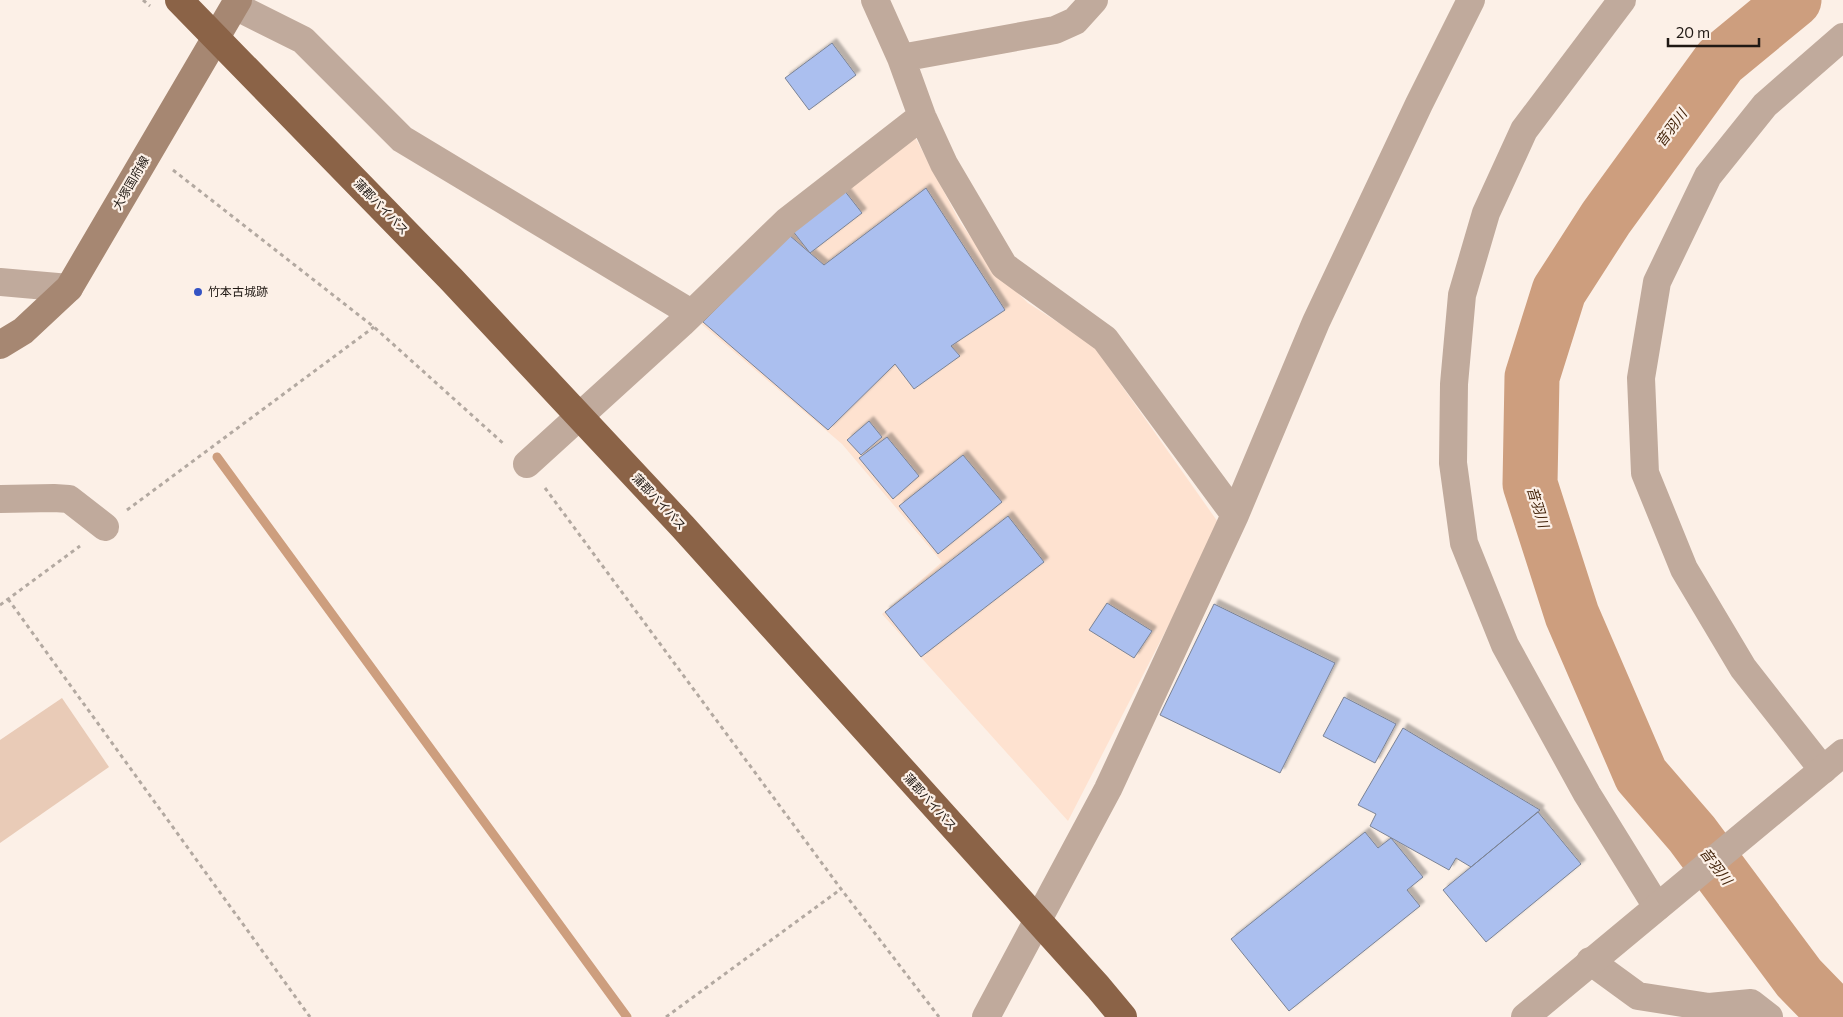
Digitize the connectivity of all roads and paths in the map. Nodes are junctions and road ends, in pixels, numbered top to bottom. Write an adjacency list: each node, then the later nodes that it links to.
1 (180, 0): 31 (highway, 蒲郡バイパス)
2 (202, 0): 32 (highway, 蒲郡バイパス)
3 (875, 0): 9 (street)
4 (1094, 0): 9 (street)
5 (1471, 0): 19 (street)
6 (1622, 0): 25 (street)
7 (237, 3): 11 (main road, 大塚国府線); 14 (street)
8 (1843, 37): 23 (street)
9 (901, 58): 10 (street)
10 (922, 116): 14 (street); 19 (street)
11 (149, 151): 13 (main road, 大塚国府線); 15 (path)
12 (0, 282): 13 (street)
13 (69, 288): 16 (main road, 大塚国府線)
14 (691, 313): 17 (street)
15 (374, 326): 17 (path); 20 (path)
16 (0, 345)
17 (527, 464): 24 (path)
18 (0, 499): 20 (street)
19 (1235, 515): 30 (street)
20 (105, 527): 21 (path)
21 (8, 600): 22 (path); 27 (path)
22 (0, 605)
23 (1833, 761): 25 (street)
24 (841, 889): 28 (path); 29 (path)
25 (1657, 907): 26 (street)
26 (1590, 961): 33 (street); 34 (street)
27 (310, 1017)
28 (666, 1017)
29 (939, 1017)
30 (986, 1017)
31 (1123, 1017)
32 (1140, 1017)
33 (1525, 1017)
34 (1769, 1017)

